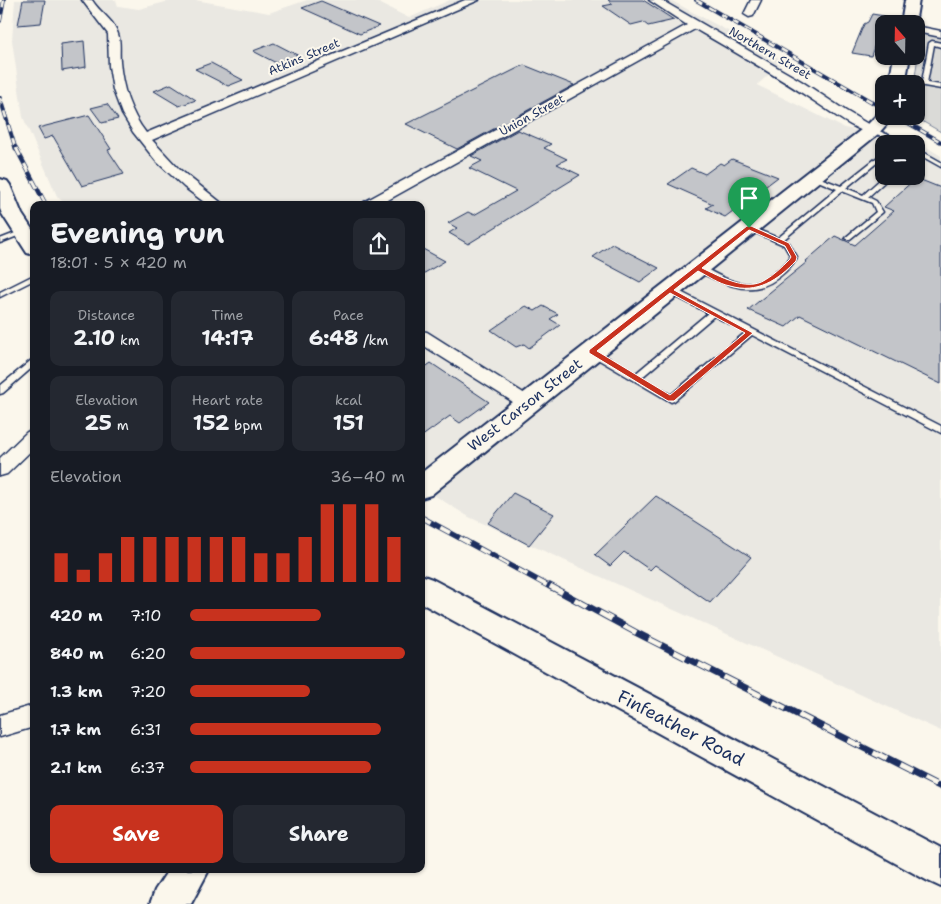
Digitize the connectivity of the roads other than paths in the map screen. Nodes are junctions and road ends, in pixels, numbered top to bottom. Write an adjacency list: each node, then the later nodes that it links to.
1 (87, 0): 19 (street)
2 (474, 0): 19 (street, Atkins Street)
3 (654, 0): 8 (street, Northern Street)
4 (756, 0): 6 (street)
5 (912, 0): 7 (street)
6 (749, 14)
7 (910, 15)
8 (695, 25): 15 (street, Northern Street); 29 (street, Union Street)
9 (925, 31): 10 (street)
10 (941, 34)
11 (941, 45): 12 (lane)
12 (925, 79)
13 (925, 84): 14 (lane)
14 (941, 87)
15 (875, 122)
16 (877, 125): 23 (street, West Carson Street)
17 (881, 125): 18 (lane)
18 (892, 135)
19 (145, 138): 28 (street)
20 (925, 155): 22 (lane)
21 (875, 161): 26 (lane)
22 (941, 165)
23 (813, 177): 26 (lane); 30 (street, West Carson Street)
24 (0, 185): 34 (street)
25 (878, 185): 27 (lane)
26 (840, 188): 27 (lane); 32 (lane)
27 (864, 198): 31 (lane)
28 (211, 201)
29 (376, 201)
30 (749, 228): 32 (lane); 35 (street, West Carson Street)
31 (848, 238)
32 (779, 240): 35 (lane)
33 (0, 241): 34 (lane)
34 (29, 241)
35 (697, 268): 37 (street, West Carson Street)
36 (30, 279): 38 (lane)
37 (670, 290): 39 (lane); 42 (street, West Carson Street)
38 (0, 295)
39 (713, 314): 40 (lane); 44 (lane)
40 (750, 333): 44 (lane); 47 (lane)
41 (425, 338): 46 (street)
42 (592, 352): 44 (lane); 46 (street, West Carson Street)
43 (30, 365): 45 (lane)
44 (636, 378)
45 (0, 391)
46 (527, 402): 50 (street, West Carson Street)
47 (941, 430)
48 (30, 441): 49 (street)
49 (0, 469)
50 (425, 485)
51 (425, 590): 54 (street, Finfeather Road)
52 (30, 717): 53 (street)
53 (0, 726)
54 (941, 868)
55 (188, 873): 56 (street)
56 (169, 904)

